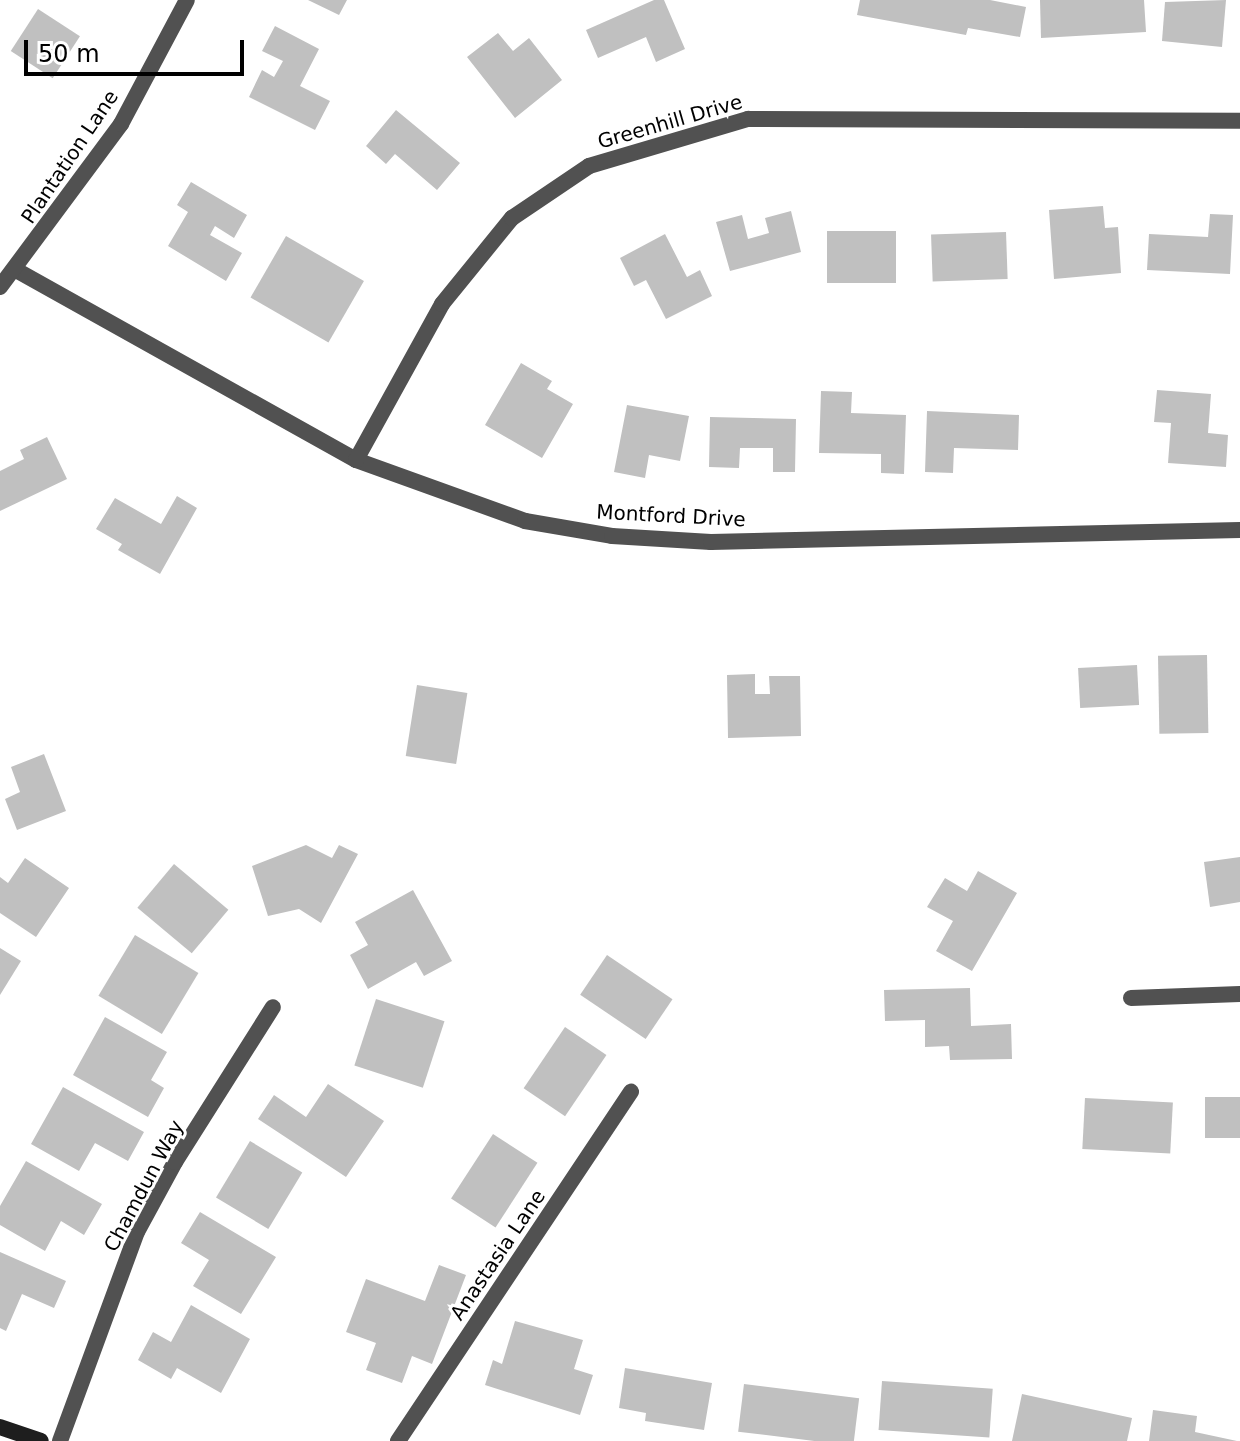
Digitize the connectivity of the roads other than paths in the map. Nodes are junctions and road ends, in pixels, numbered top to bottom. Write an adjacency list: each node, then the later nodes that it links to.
1 (187, 0): 3 (street, Plantation Lane)
2 (1240, 121): 5 (street, Greenhill Drive)
3 (16, 270): 4 (street, Plantation Lane); 5 (street, Montford Drive)
4 (0, 287)
5 (356, 460): 6 (street, Montford Drive)
6 (1240, 530)
7 (1240, 994): 8 (street)
8 (1131, 998)
9 (273, 1007): 13 (street, Chamdun Way)
10 (631, 1091): 14 (street, Anastasia Lane)
11 (0, 1427): 12 (street)
12 (41, 1441)
13 (60, 1441)
14 (398, 1441)

